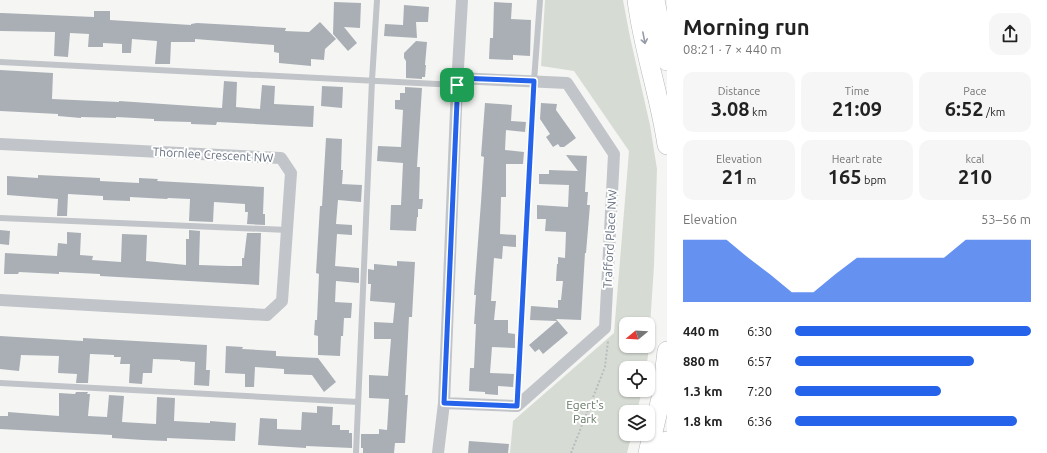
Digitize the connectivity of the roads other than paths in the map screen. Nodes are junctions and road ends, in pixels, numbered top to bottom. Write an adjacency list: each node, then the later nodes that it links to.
1 (377, 0): 8 (lane)
2 (462, 0): 9 (street)
3 (540, 0): 10 (lane)
4 (638, 0): 12 (main road, one-way to 12)
5 (655, 0): 6 (main road)
6 (667, 61)
7 (0, 62): 8 (lane)
8 (372, 80): 9 (lane); 18 (lane)
9 (457, 81): 10 (street, Trafford Place NW); 19 (street)
10 (534, 81): 20 (lane); 20 (street, Trafford Place NW)
11 (0, 144): 14 (street, Thornlee Crescent NW)
12 (667, 145)
13 (0, 218): 14 (lane)
14 (287, 230): 15 (street, Thornlee Crescent NW)
15 (0, 300)
16 (667, 351): 21 (main road)
17 (0, 383): 18 (lane)
18 (358, 402): 22 (lane)
19 (444, 403): 20 (street); 23 (street)
20 (517, 406)
21 (662, 449)
22 (356, 453)
23 (438, 453)

